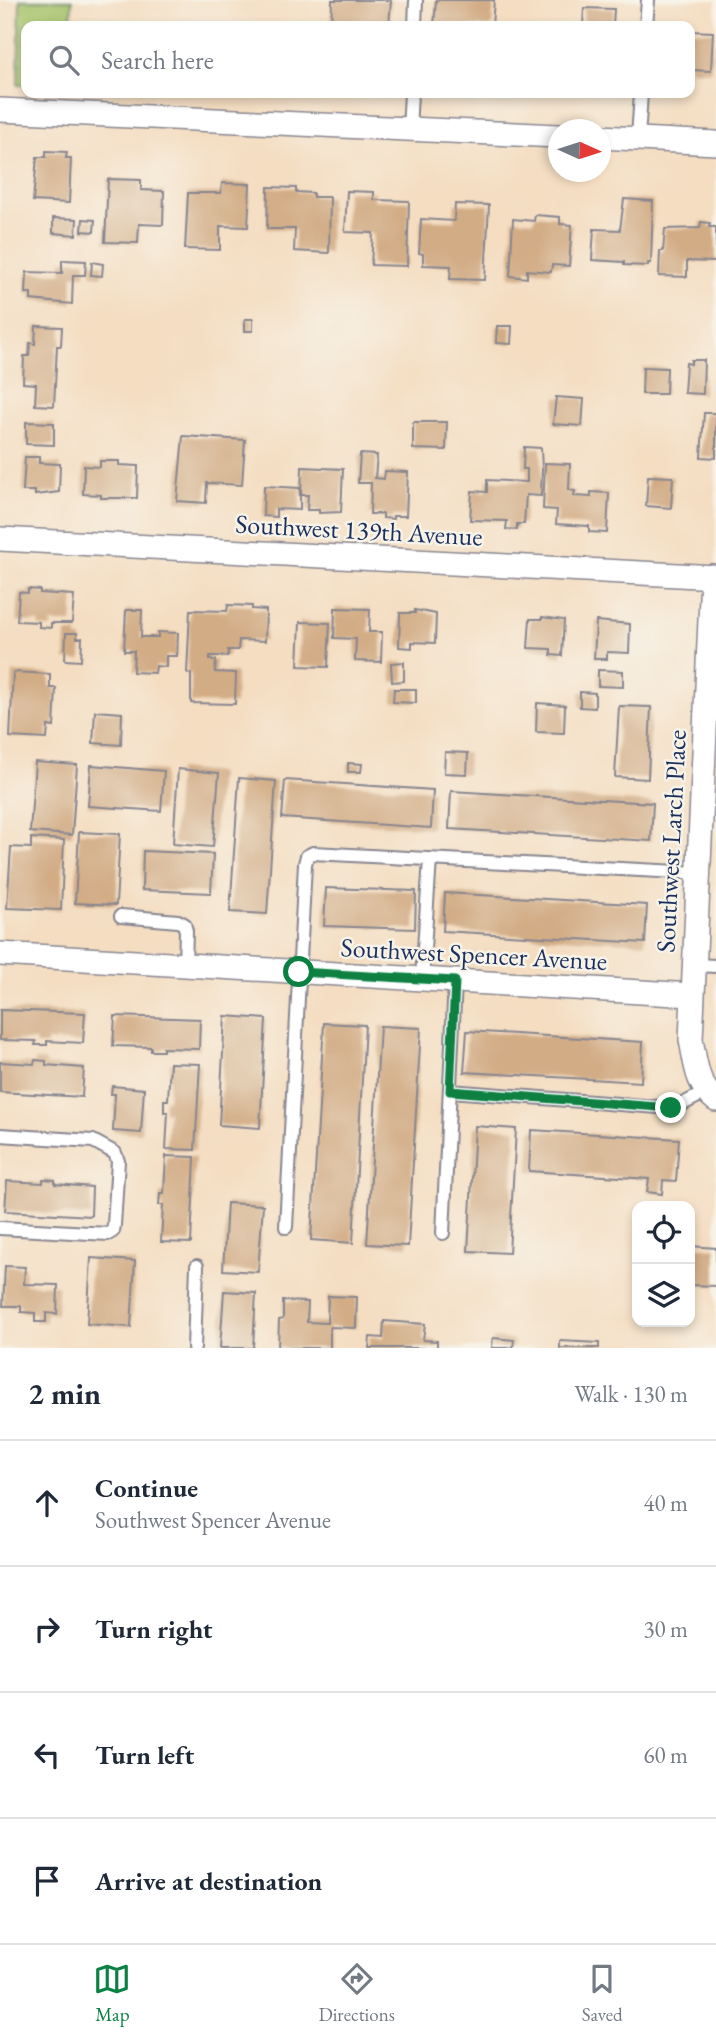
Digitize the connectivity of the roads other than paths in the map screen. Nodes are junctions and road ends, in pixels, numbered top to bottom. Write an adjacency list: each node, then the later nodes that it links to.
1 (416, 0): 3 (lane)
2 (648, 0): 4 (lane)
3 (415, 21)
4 (646, 21)
5 (411, 98): 8 (lane)
6 (641, 98): 11 (lane)
7 (0, 110): 8 (street)
8 (410, 130): 9 (street)
9 (548, 136)
10 (611, 137): 11 (street)
11 (638, 138): 12 (street)
12 (716, 143)
13 (0, 540): 14 (street, Southwest 139th Avenue)
14 (714, 577): 16 (street, Southwest Larch Place)
15 (430, 859): 16 (lane); 21 (lane); 22 (lane)
16 (698, 873): 20 (street, Southwest Larch Place)
17 (121, 916): 19 (lane)
18 (0, 954): 19 (street, Southwest Spencer Avenue)
19 (185, 965): 21 (street, Southwest Spencer Avenue)
20 (705, 965): 24 (street, Southwest Larch Place)
21 (299, 972): 22 (street, Southwest Spencer Avenue); 28 (lane)
22 (422, 979): 23 (street, Southwest Spencer Avenue)
23 (455, 981): 24 (street, Southwest Spencer Avenue); 25 (lane)
24 (692, 995): 26 (street, Southwest Larch Place)
25 (450, 1091): 26 (lane); 30 (lane)
26 (711, 1096)
27 (0, 1135): 29 (lane)
28 (286, 1227)
29 (0, 1228)
30 (443, 1233)
31 (197, 1266): 32 (lane)
32 (194, 1348)

